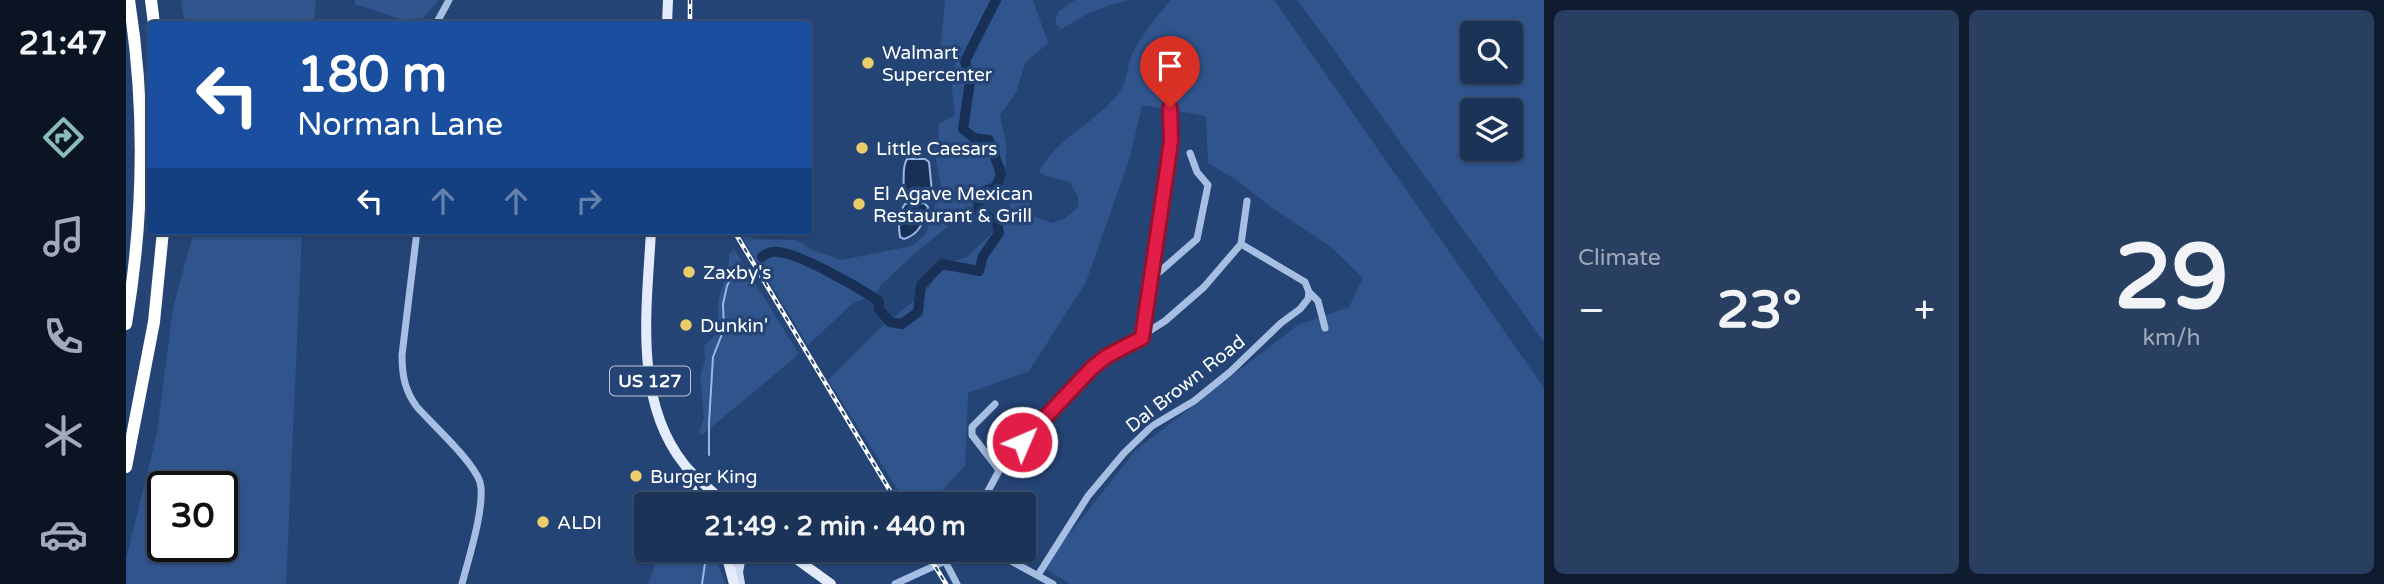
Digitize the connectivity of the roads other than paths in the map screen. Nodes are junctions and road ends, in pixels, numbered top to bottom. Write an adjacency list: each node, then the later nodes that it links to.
1 (129, 0): 17 (highway)
2 (151, 0): 5 (highway)
3 (449, 0): 6 (street)
4 (668, 0): 7 (main road)
5 (154, 21)
6 (438, 21)
7 (667, 21)
8 (1170, 108): 15 (street)
9 (1191, 153): 15 (street)
10 (1247, 201): 14 (street)
11 (163, 235): 21 (highway)
12 (417, 235): 34 (street)
13 (651, 235): 22 (main road, US 127)
14 (1241, 244): 16 (street); 19 (street)
15 (1149, 281): 19 (street)
16 (1309, 292): 18 (street); 33 (street, Dal Brown Road)
17 (126, 324)
18 (1325, 328)
19 (1142, 338): 23 (street)
20 (995, 404): 23 (street)
21 (126, 467)
22 (686, 467): 24 (main road); 25 (main road, US 127)
23 (999, 470): 26 (street)
24 (693, 492)
25 (714, 492)
26 (987, 492)
27 (728, 562): 35 (main road)
28 (740, 562): 36 (main road)
29 (801, 562): 37 (main road)
30 (943, 562): 38 (street)
31 (946, 562): 39 (street)
32 (1013, 562): 33 (street)
33 (1038, 575): 40 (street)
34 (462, 584)
35 (734, 584)
36 (740, 584)
37 (831, 584)
38 (895, 584)
39 (957, 584)
40 (1053, 584)

